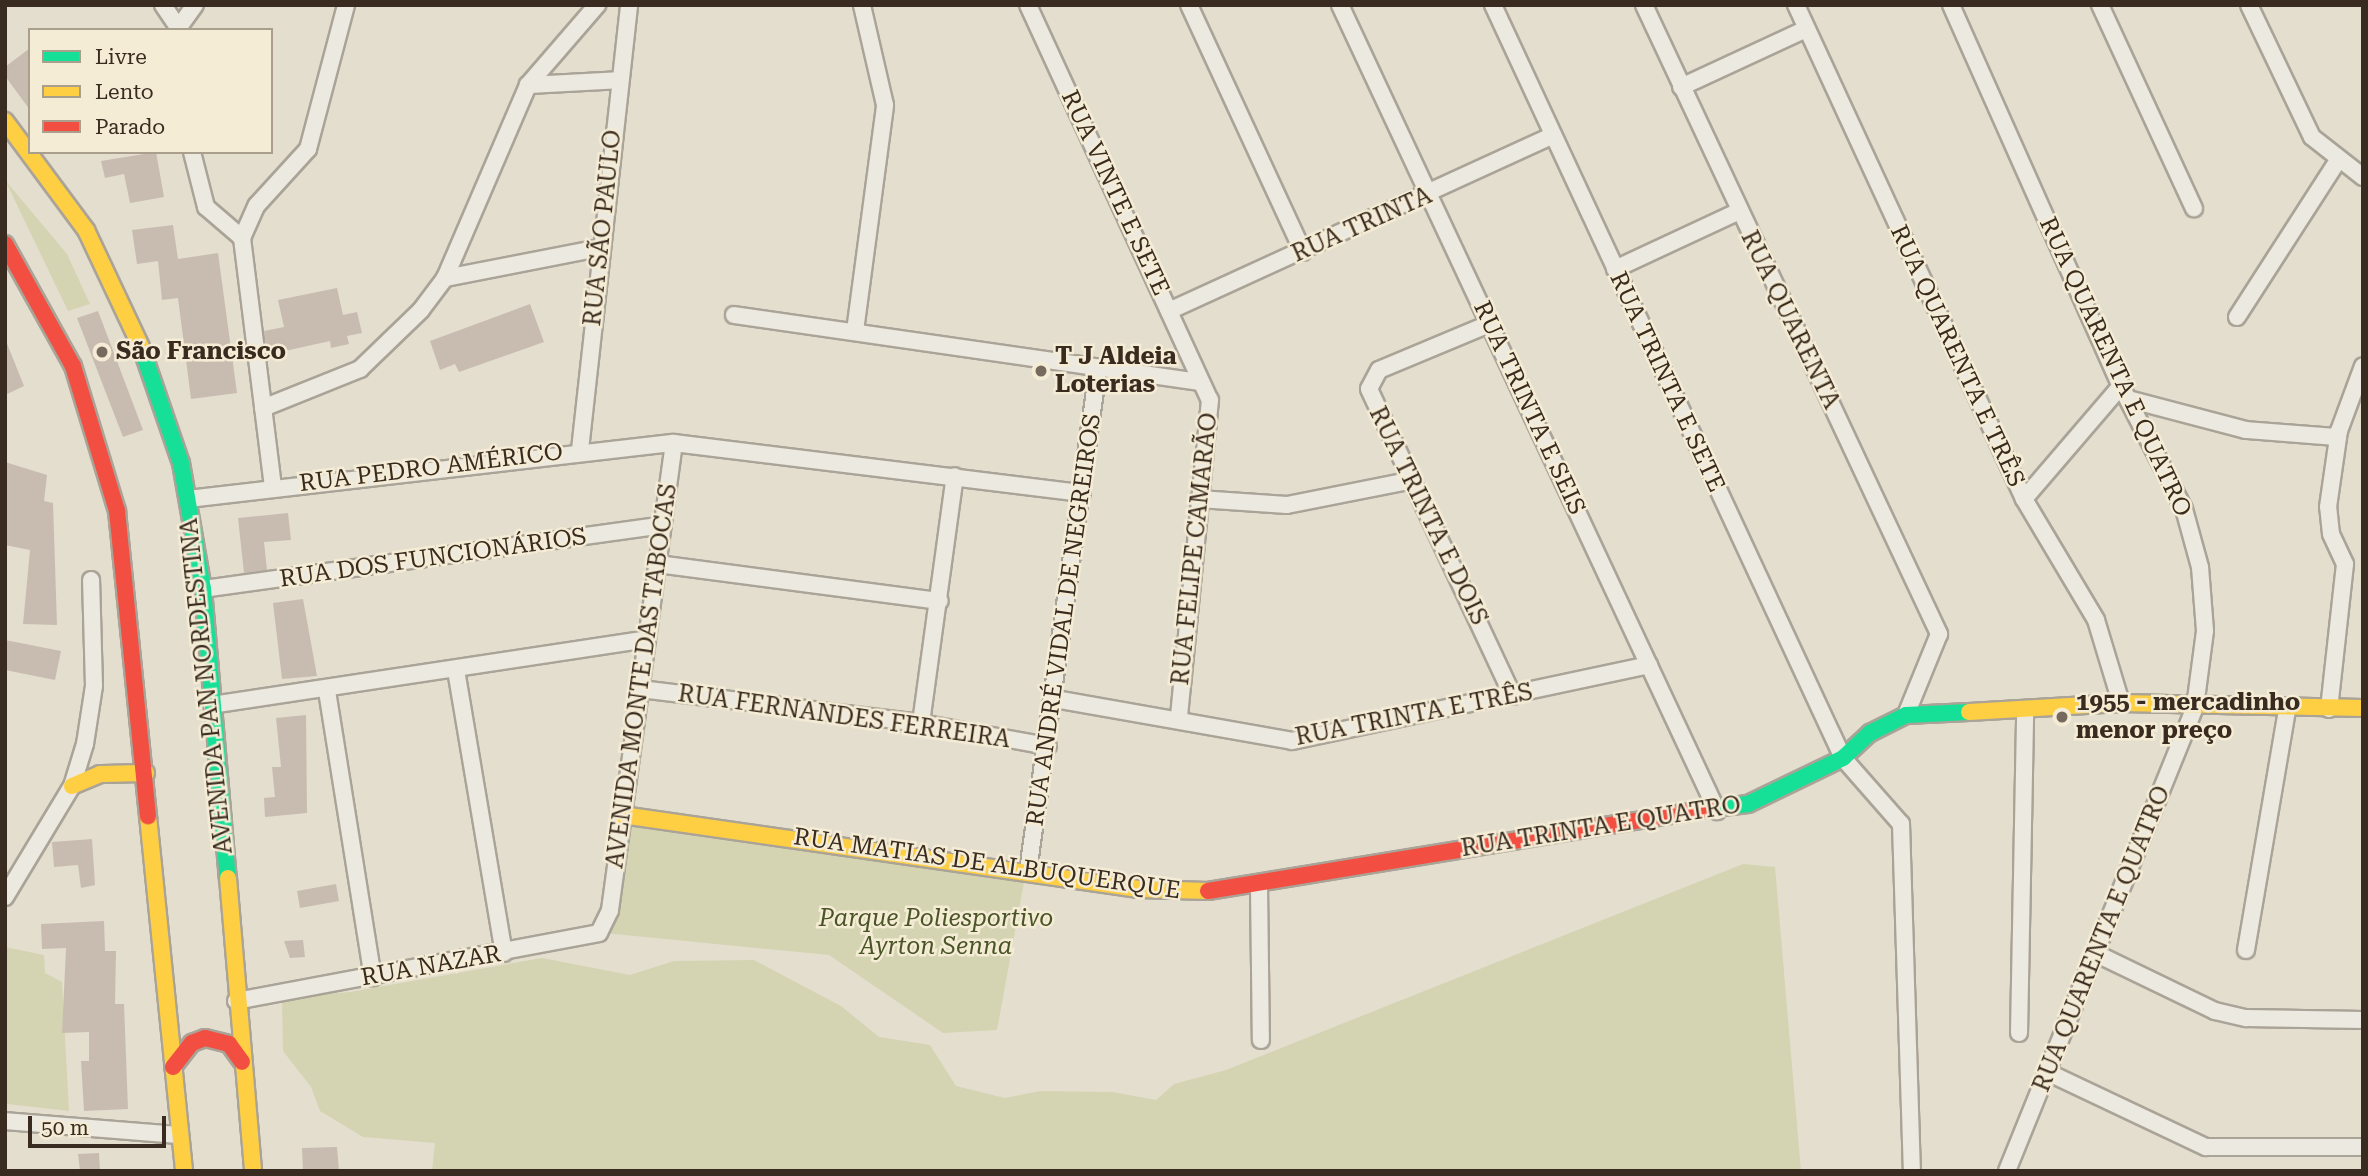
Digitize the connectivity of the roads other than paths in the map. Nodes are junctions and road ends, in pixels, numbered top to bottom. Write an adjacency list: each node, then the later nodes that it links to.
1 (163, 5): 16 (street)
2 (195, 5): 16 (street)
3 (346, 5): 31 (street)
4 (597, 5): 19 (street)
5 (629, 5): 18 (street, RUA SÃO PAULO)
6 (863, 5): 41 (street)
7 (1028, 5): 37 (street, RUA VINTE E SETE)
8 (1189, 5): 34 (street)
9 (1340, 5): 28 (street, RUA TRINTA E SEIS)
10 (1493, 5): 22 (street, RUA TRINTA E SETE)
11 (1644, 5): 20 (street, RUA QUARENTA)
12 (1796, 5): 17 (street, RUA QUARENTA E TRÊS)
13 (1951, 5): 45 (street, RUA QUARENTA E QUATRO)
14 (2100, 5): 29 (street)
15 (2249, 5): 26 (street)
16 (180, 28)
17 (1806, 29): 20 (street); 56 (street, RUA QUARENTA E TRÊS)
18 (619, 80): 19 (street); 33 (street, RUA SÃO PAULO)
19 (528, 85): 36 (street)
20 (1681, 87): 30 (street, RUA QUARENTA)
21 (5, 121): 23 (main road, AVENIDA PAN NORDESTINA)
22 (1552, 136): 28 (street, RUA TRINTA); 35 (street, RUA TRINTA E SETE)
23 (28, 152)
24 (30, 154): 54 (main road, AVENIDA PAN NORDESTINA)
25 (193, 154): 31 (street)
26 (2337, 162): 27 (street); 39 (street)
27 (2363, 177)
28 (1432, 194): 34 (street, RUA TRINTA); 40 (street, RUA TRINTA E SEIS)
29 (2194, 208)
30 (1737, 212): 35 (street); 76 (street, RUA QUARENTA)
31 (242, 238): 46 (street)
32 (5, 243): 81 (main road)
33 (599, 248): 36 (street); 49 (street, RUA SÃO PAULO)
34 (1303, 252): 37 (street, RUA TRINTA)
35 (1615, 269): 80 (street, RUA TRINTA E SETE)
36 (445, 278): 46 (street)
37 (1169, 311): 44 (street, RUA VINTE E SETE)
38 (734, 315): 41 (street)
39 (2237, 317)
40 (1489, 324): 51 (street, RUA TRINTA E DOIS); 63 (street, RUA TRINTA E SEIS)
41 (855, 331): 43 (street)
42 (2363, 366): 47 (street)
43 (1098, 369): 44 (street); 53 (street, RUA ANDRÉ VIDAL DE NEGREIROS)
44 (1199, 382): 55 (street, RUA FELIPE CAMARÃO)
45 (2124, 393): 47 (street); 56 (street); 71 (street, RUA QUARENTA E QUATRO)
46 (263, 408): 52 (street)
47 (2338, 437): 74 (street)
48 (674, 443): 49 (street, RUA PEDRO AMÉRICO); 50 (street, RUA PEDRO AMÉRICO); 57 (street, AVENIDA MONTE DAS TABOCAS)
49 (580, 450): 52 (street, RUA PEDRO AMÉRICO)
50 (955, 476): 53 (street, RUA PEDRO AMÉRICO); 61 (street)
51 (1413, 480): 55 (street); 67 (street, RUA TRINTA E DOIS)
52 (273, 487): 54 (street, RUA PEDRO AMÉRICO)
53 (1082, 493): 68 (street, RUA ANDRÉ VIDAL DE NEGREIROS)
54 (188, 499): 60 (main road, AVENIDA PAN NORDESTINA)
55 (1199, 499): 77 (street, RUA FELIPE CAMARÃO)
56 (2024, 499): 69 (street, RUA QUARENTA E TRÊS)
57 (663, 525): 58 (street, AVENIDA MONTE DAS TABOCAS); 60 (street, RUA DOS FUNCIONÁRIOS)
58 (658, 564): 61 (street); 62 (street, AVENIDA MONTE DAS TABOCAS)
59 (91, 580): 82 (street)
60 (203, 589): 70 (main road, AVENIDA PAN NORDESTINA)
61 (940, 601): 78 (street)
62 (646, 639): 64 (street); 65 (street, AVENIDA MONTE DAS TABOCAS)
63 (1649, 665): 67 (street, RUA TRINTA E TRÊS); 83 (street, RUA TRINTA E SEIS)
64 (456, 670): 66 (street); 91 (street)
65 (640, 689): 78 (street, RUA FERNANDES FERREIRA); 84 (street, AVENIDA MONTE DAS TABOCAS)
66 (327, 691): 70 (street); 93 (street)
67 (1513, 696): 77 (street, RUA TRINTA E TRÊS)
68 (1055, 699): 77 (street, RUA TRINTA E TRÊS); 79 (street, RUA ANDRÉ VIDAL DE NEGREIROS)
69 (2121, 703): 71 (main road); 72 (main road)
70 (212, 705): 94 (main road, AVENIDA PAN NORDESTINA)
71 (2195, 707): 73 (main road); 92 (street, RUA QUARENTA E QUATRO)
72 (2025, 709): 76 (main road); 96 (street)
73 (2287, 709): 74 (main road); 90 (street)
74 (2329, 709): 75 (main road)
75 (2363, 709)
76 (1906, 715): 80 (main road, RUA TRINTA E QUATRO)
77 (1179, 718)
78 (921, 723): 79 (street, RUA FERNANDES FERREIRA)
79 (1048, 746): 86 (street, RUA ANDRÉ VIDAL DE NEGREIROS)
80 (1843, 758): 83 (main road, RUA TRINTA E QUATRO); 106 (street, RUA TRINTA E SETE)
81 (146, 773): 82 (main road); 99 (main road)
82 (72, 786): 88 (street)
83 (1717, 811): 85 (main road, RUA TRINTA E QUATRO)
84 (622, 815): 86 (main road, RUA MATIAS DE ALBUQUERQUE); 89 (street, AVENIDA MONTE DAS TABOCAS)
85 (1351, 870): 87 (main road, RUA MATIAS DE ALBUQUERQUE)
86 (1028, 871): 87 (main road, RUA MATIAS DE ALBUQUERQUE)
87 (1259, 886): 97 (street)
88 (5, 897)
89 (610, 911): 91 (street, RUA NAZAR)
90 (2246, 950)
91 (504, 953): 93 (street, RUA NAZAR)
92 (2099, 956): 95 (street); 100 (street, RUA QUARENTA E QUATRO)
93 (373, 976): 94 (street, RUA NAZAR)
94 (236, 1001): 98 (main road, AVENIDA PAN NORDESTINA)
95 (2363, 1020)
96 (2018, 1033)
97 (1261, 1040)
98 (242, 1062): 99 (main road); 105 (main road, AVENIDA PAN NORDESTINA)
99 (173, 1067): 102 (main road)
100 (2047, 1072): 103 (street); 107 (street, RUA QUARENTA E QUATRO)
101 (5, 1121): 102 (street)
102 (179, 1135): 104 (main road)
103 (2363, 1147)
104 (184, 1171)
105 (253, 1171)
106 (1912, 1171)
107 (2007, 1171)

